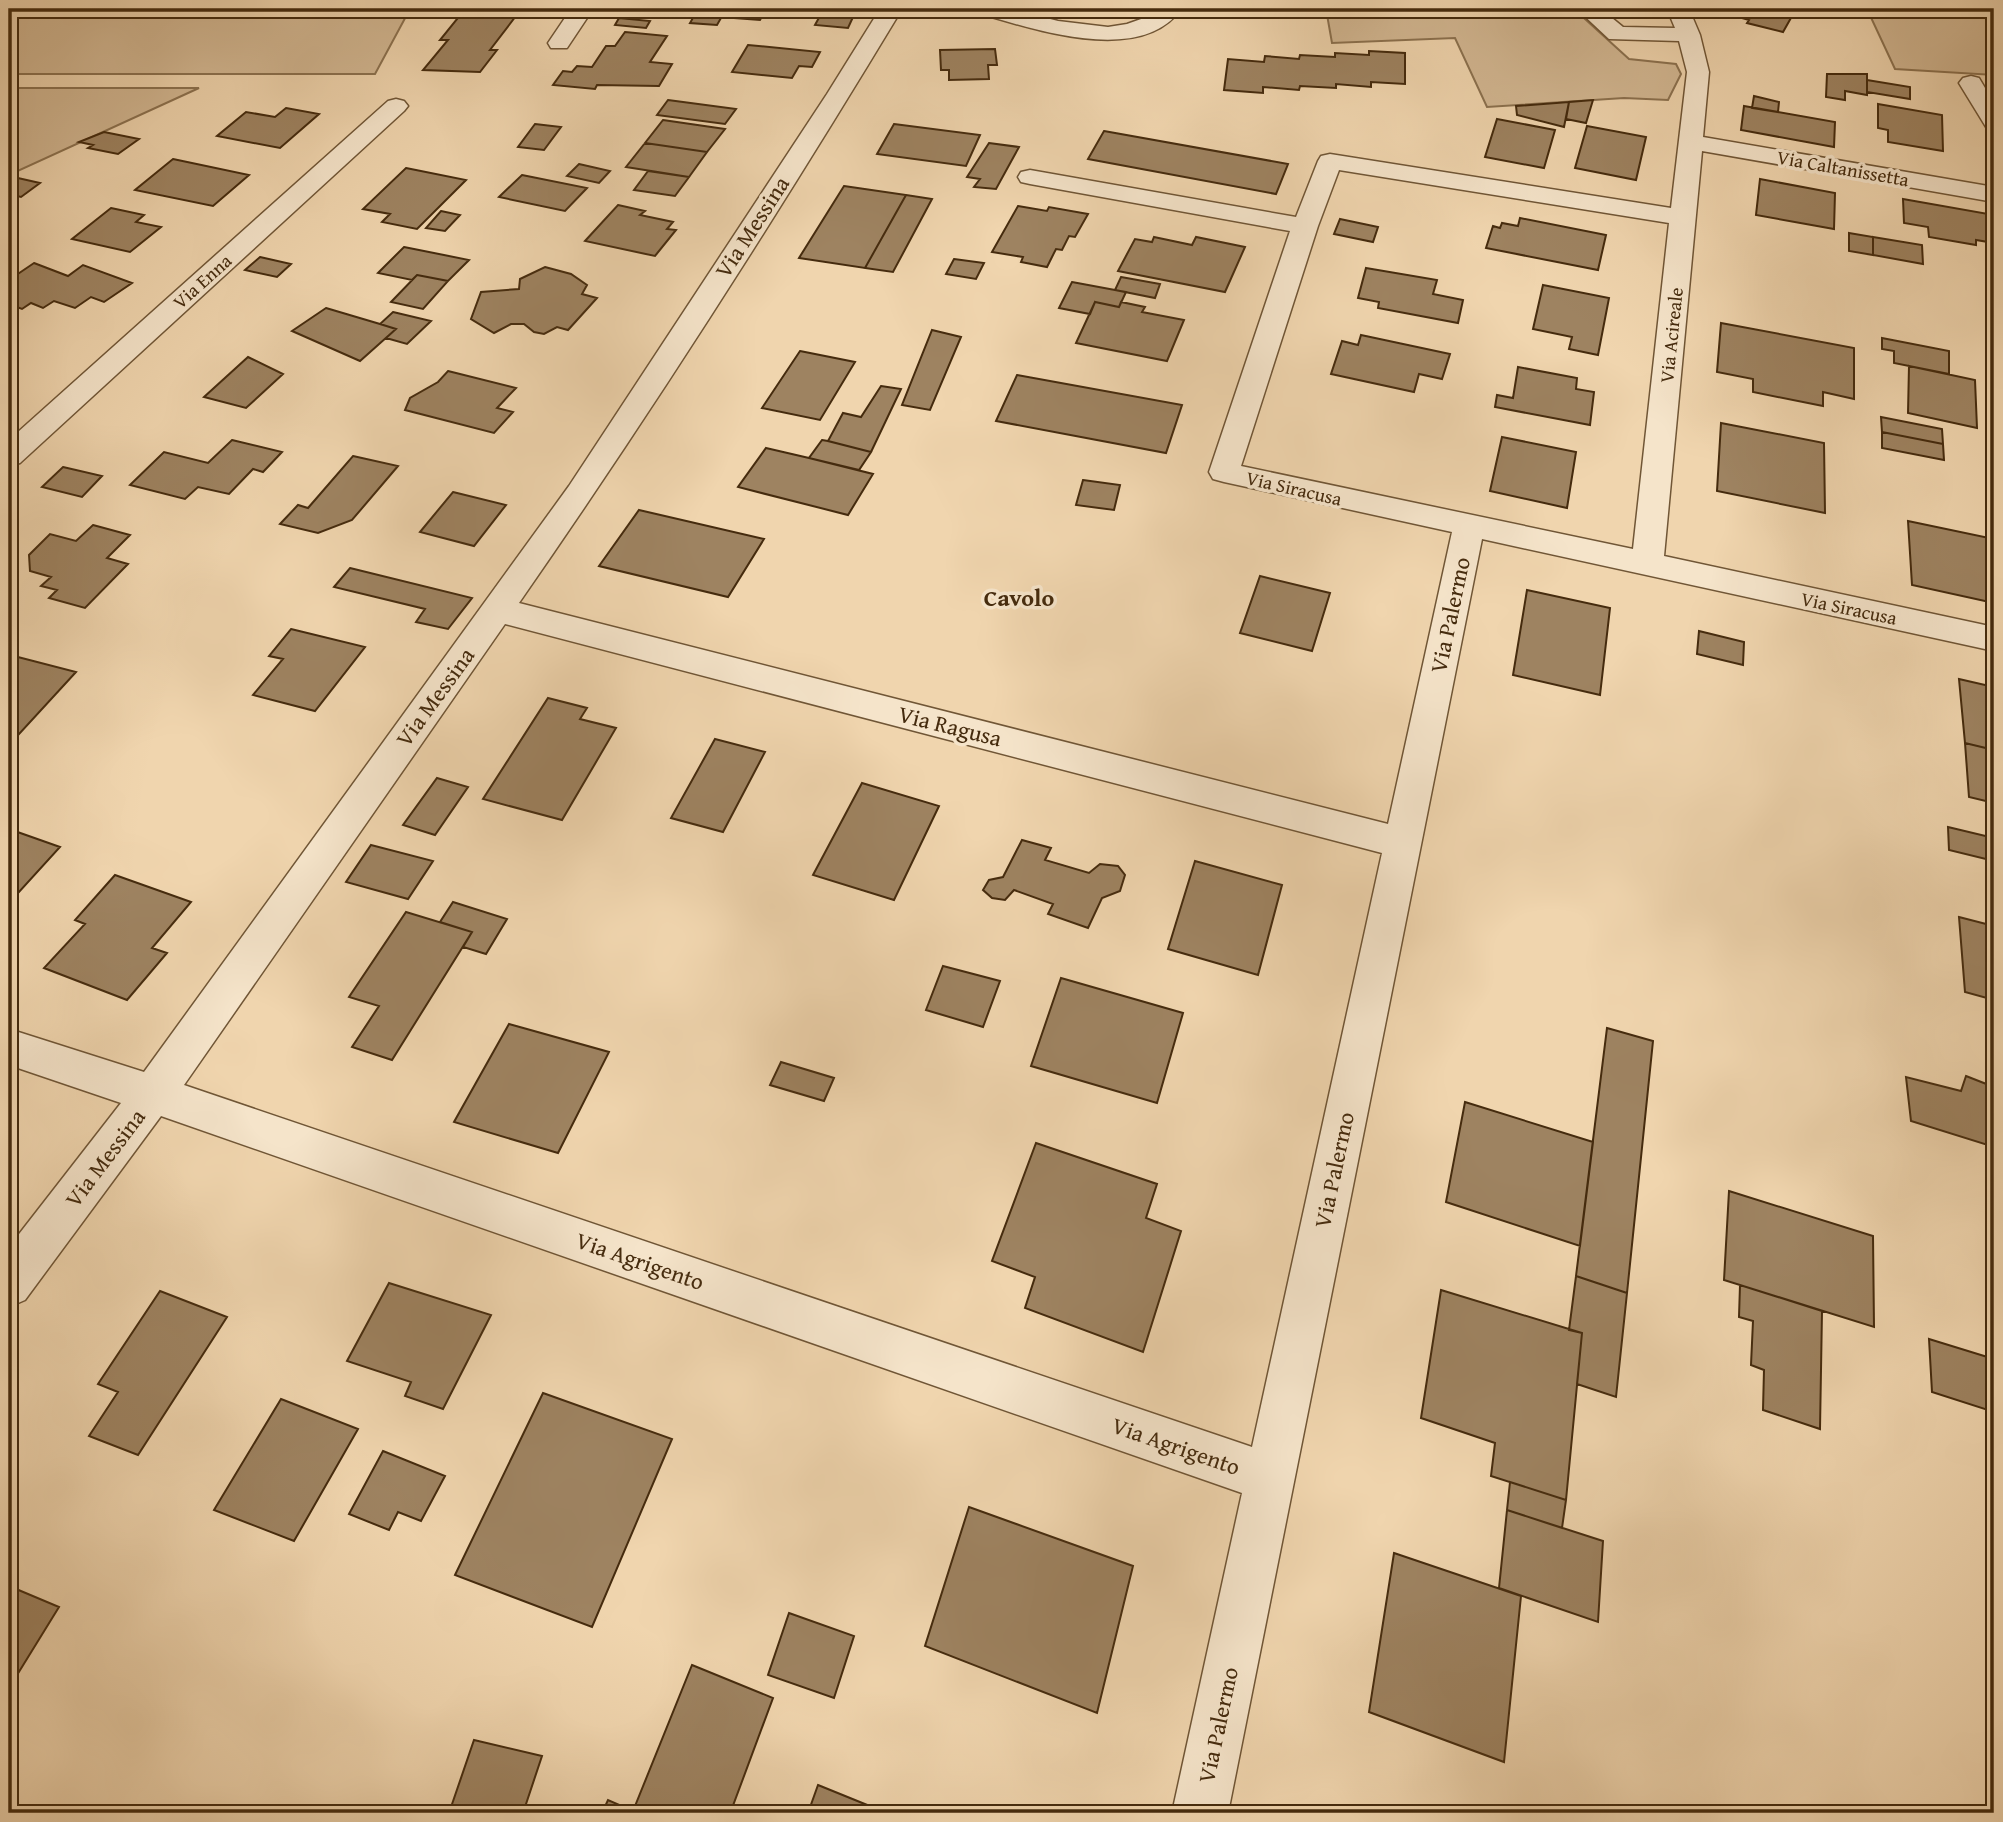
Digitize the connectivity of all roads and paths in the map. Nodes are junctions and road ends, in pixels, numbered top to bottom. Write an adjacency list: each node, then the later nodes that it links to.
1 (582, 9): 10 (street)
2 (891, 9): 22 (street, Via Messina)
3 (989, 9): 8 (street)
4 (1138, 9): 8 (street)
5 (1170, 9): 8 (street)
6 (1588, 9): 9 (street)
7 (1678, 9): 9 (street, Via Acireale)
8 (1030, 21)
9 (1689, 36): 14 (street, Via Acireale)
10 (559, 43)
11 (1971, 83): 13 (street)
12 (396, 106): 19 (street, Via Enna)
13 (1994, 122)
14 (1692, 142): 16 (street, Via Caltanissetta); 17 (street, Via Acireale)
15 (1030, 177): 18 (street)
16 (1994, 194)
17 (1683, 218): 18 (street, Via Siracusa); 21 (street, Via Acireale)
18 (1305, 226): 20 (street, Via Siracusa)
19 (9, 456)
20 (1469, 526): 21 (street, Via Siracusa); 24 (street, Via Palermo)
21 (1647, 564): 23 (street, Via Siracusa)
22 (498, 610): 24 (street, Via Ragusa); 26 (street, Via Messina)
23 (1994, 639)
24 (1402, 843): 28 (street, Via Palermo)
25 (9, 1046): 26 (street, Via Agrigento)
26 (153, 1094): 27 (street, Via Messina); 28 (street, Via Agrigento)
27 (9, 1284)
28 (1270, 1478): 29 (street, Via Palermo)
29 (1199, 1813)

